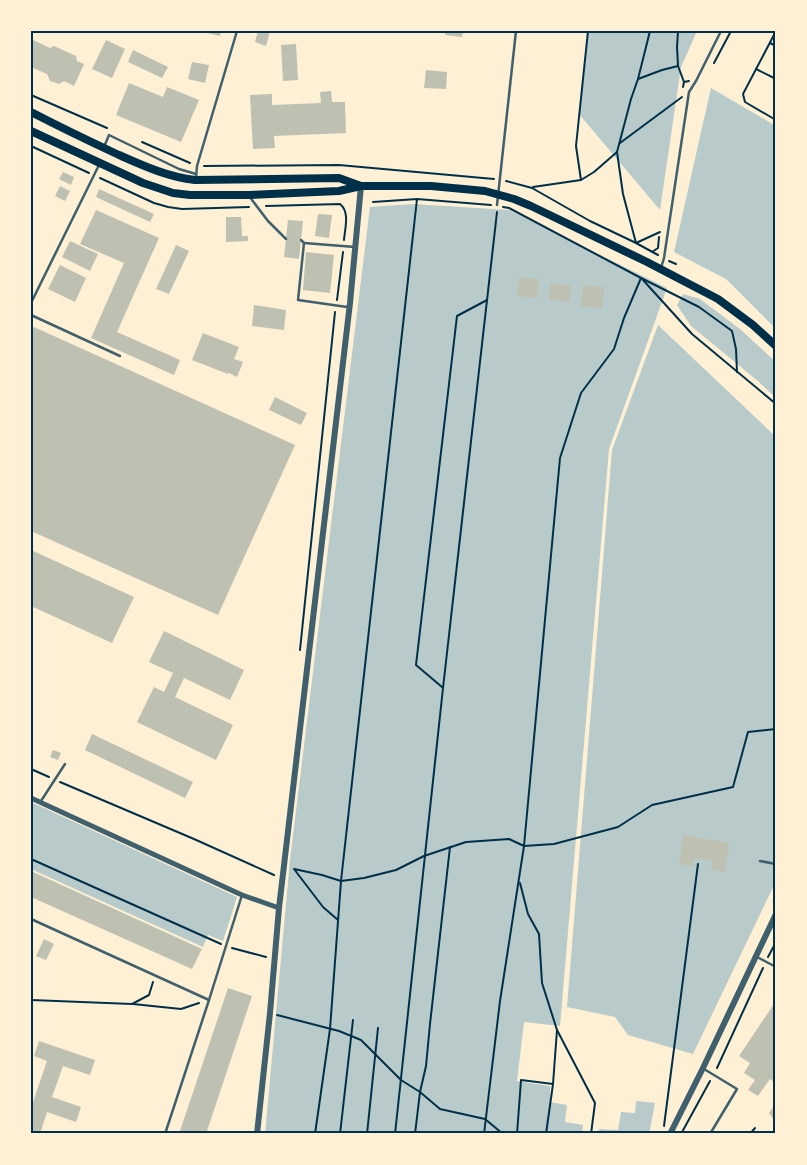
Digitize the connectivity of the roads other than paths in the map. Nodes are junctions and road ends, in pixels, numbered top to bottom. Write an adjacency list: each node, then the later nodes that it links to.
1 (236, 31): 8 (lane)
2 (516, 31): 10 (lane)
3 (721, 31): 17 (lane)
4 (31, 112): 6 (main road)
5 (31, 131): 7 (main road)
6 (103, 148): 8 (main road); 8 (lane)
7 (99, 163): 11 (main road); 18 (lane)
8 (196, 177): 9 (main road)
9 (361, 186): 10 (main road); 11 (main road); 16 (street)
10 (498, 194): 12 (lane); 17 (main road)
11 (248, 195): 13 (lane)
12 (497, 206)
13 (286, 238)
14 (301, 240): 15 (lane)
15 (304, 243): 16 (lane); 19 (lane)
16 (355, 247): 19 (street)
17 (661, 269): 21 (main road)
18 (31, 303)
19 (349, 307): 29 (street)
20 (31, 315): 22 (lane)
21 (776, 346)
22 (120, 356)
23 (64, 764): 25 (lane)
24 (31, 798): 25 (street)
25 (40, 802): 28 (street)
26 (760, 861): 27 (lane)
27 (776, 864)
28 (242, 895): 29 (street); 34 (lane)
29 (279, 908): 37 (street)
30 (776, 914): 32 (street)
31 (31, 919): 34 (lane)
32 (756, 956): 33 (lane); 35 (street)
33 (776, 967)
34 (209, 1000): 36 (lane)
35 (703, 1068): 38 (street); 39 (lane)
36 (165, 1134)
37 (257, 1134)
38 (670, 1134)
39 (710, 1134)

